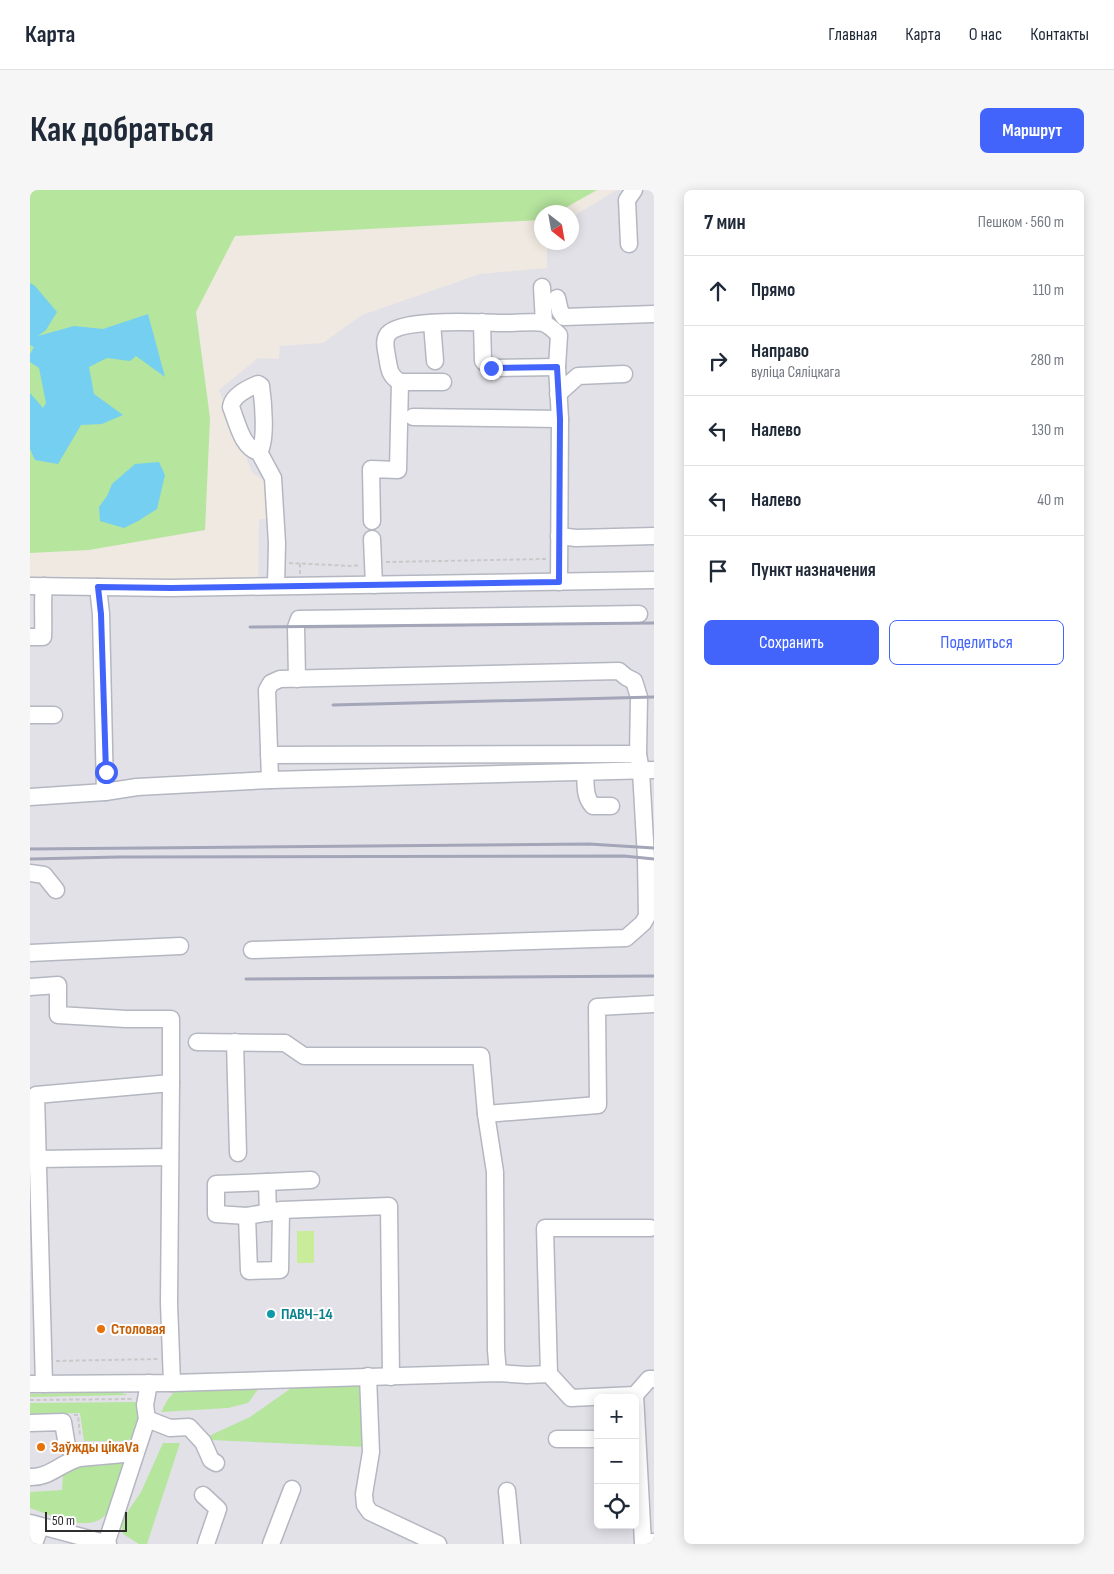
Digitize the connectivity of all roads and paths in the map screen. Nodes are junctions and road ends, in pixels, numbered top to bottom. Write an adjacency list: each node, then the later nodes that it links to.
1 (634, 190): 2 (street)
2 (629, 244)
3 (542, 286): 8 (street)
4 (557, 298): 5 (street)
5 (654, 314)
6 (482, 322): 7 (street); 8 (street); 10 (street)
7 (432, 323): 9 (street); 12 (street)
8 (544, 323): 10 (street)
9 (435, 361)
10 (557, 367): 14 (street)
11 (624, 374): 14 (street)
12 (400, 382): 13 (street); 18 (street)
13 (443, 382)
14 (558, 394): 16 (street)
15 (413, 417): 16 (street)
16 (560, 419): 19 (street)
17 (259, 452): 23 (street)
18 (372, 520)
19 (559, 536): 20 (street); 22 (street)
20 (654, 536)
21 (372, 539): 24 (street)
22 (559, 560): 24 (path); 26 (street)
23 (276, 562): 24 (path); 29 (street)
24 (373, 562): 27 (street)
25 (654, 580): 26 (street)
26 (559, 582): 27 (street)
27 (374, 584): 29 (street)
28 (37, 586): 30 (street); 32 (street)
29 (276, 586): 30 (street)
30 (98, 587): 41 (street)
31 (639, 614): 33 (street)
32 (30, 637)
33 (297, 679): 36 (street); 37 (street)
34 (54, 714): 35 (street)
35 (30, 715)
36 (638, 754): 37 (street); 38 (street)
37 (269, 755): 40 (street)
38 (647, 770): 39 (street); 46 (street)
39 (585, 772): 40 (street); 43 (street)
40 (270, 780): 41 (street)
41 (105, 792): 42 (street)
42 (30, 797)
43 (611, 806)
44 (30, 872): 45 (street)
45 (56, 890)
46 (650, 916): 48 (street)
47 (180, 946): 49 (street)
48 (252, 950)
49 (30, 953)
50 (30, 987): 54 (street)
51 (654, 1004): 56 (street)
52 (197, 1042): 53 (street)
53 (236, 1042): 56 (street); 58 (street)
54 (171, 1083): 55 (street); 59 (street)
55 (33, 1095): 57 (street)
56 (486, 1114): 70 (street)
57 (34, 1133): 60 (street)
58 (238, 1153)
59 (170, 1157): 60 (street); 68 (street)
60 (38, 1159): 63 (street)
61 (311, 1180): 62 (street)
62 (267, 1182): 64 (street); 65 (street)
63 (34, 1194): 67 (street)
64 (274, 1211): 65 (street); 65 (street); 73 (street)
65 (247, 1216)
66 (650, 1228): 71 (street)
67 (35, 1245): 69 (street)
68 (171, 1358): 69 (path); 75 (street)
69 (43, 1361): 76 (street)
70 (498, 1373): 71 (street); 73 (street)
71 (549, 1374): 79 (street)
72 (368, 1376): 73 (street); 75 (street); 99 (street)
73 (391, 1377)
74 (654, 1379): 78 (street)
75 (172, 1383): 77 (street)
76 (37, 1384): 77 (street)
77 (148, 1391): 80 (path); 81 (street)
78 (637, 1394)
79 (594, 1397)
80 (30, 1400)
81 (147, 1419): 85 (street); 87 (street)
82 (30, 1423): 86 (street)
83 (557, 1439): 84 (street)
84 (594, 1439)
85 (135, 1453): 86 (street); 96 (street)
86 (79, 1458): 88 (street)
87 (216, 1463)
88 (30, 1477)
89 (639, 1484): 94 (street)
90 (292, 1489): 98 (street)
91 (507, 1491): 100 (street)
92 (203, 1495): 97 (street)
93 (35, 1525): 95 (street); 96 (street)
94 (654, 1542)
95 (34, 1544)
96 (107, 1544)
97 (206, 1544)
98 (271, 1544)
99 (438, 1544)
100 (512, 1544)

